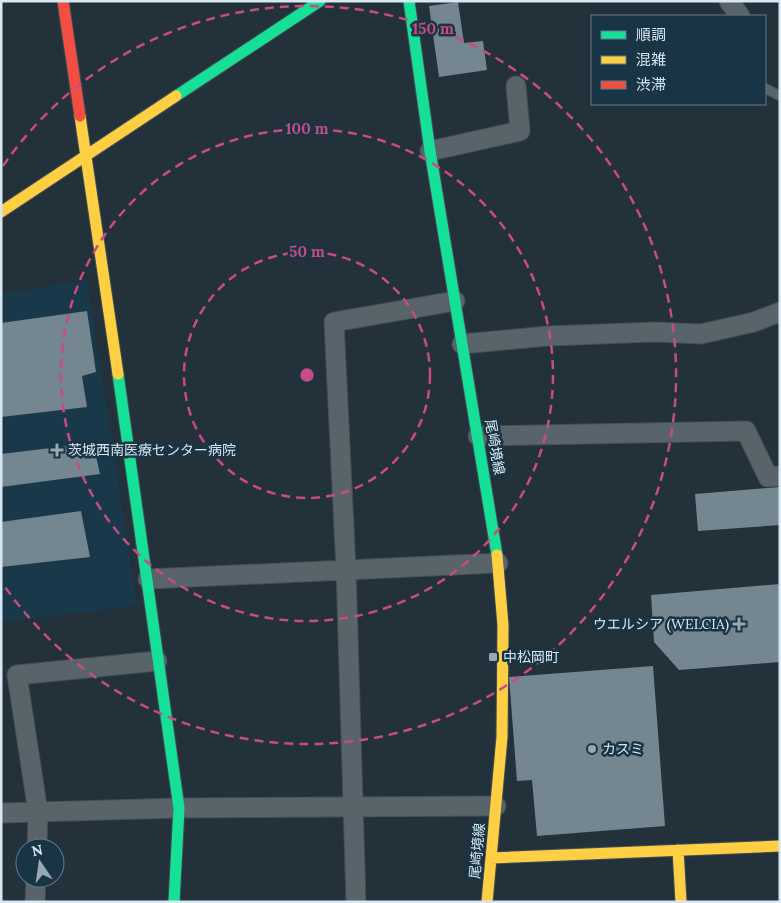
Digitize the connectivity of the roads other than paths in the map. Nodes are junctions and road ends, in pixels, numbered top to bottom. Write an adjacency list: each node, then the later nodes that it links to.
1 (63, 1): 10 (street)
2 (320, 1): 10 (street)
3 (408, 1): 9 (street, 尾崎境線)
4 (729, 1): 5 (street)
5 (739, 15)
6 (516, 86): 9 (street)
7 (766, 89): 8 (lane)
8 (780, 96)
9 (430, 151): 12 (street, 尾崎境線)
10 (86, 156): 11 (street); 19 (street)
11 (1, 212)
12 (454, 301): 14 (street, 尾崎境線); 18 (street)
13 (780, 312): 14 (street)
14 (462, 344): 15 (street, 尾崎境線)
15 (478, 436): 16 (street); 17 (street, 尾崎境線)
16 (780, 476)
17 (498, 563): 18 (street); 21 (street, 尾崎境線)
18 (346, 570): 19 (street); 22 (street)
19 (148, 579): 20 (street)
20 (157, 661): 23 (street); 24 (street)
21 (496, 806): 22 (street); 29 (street, 尾崎境線)
22 (355, 807): 23 (street); 33 (street)
23 (179, 808): 24 (street); 32 (street)
24 (38, 812): 25 (street); 26 (street)
25 (1, 813)
26 (37, 838)
27 (780, 846): 28 (street)
28 (678, 850): 29 (street); 35 (street)
29 (491, 858): 34 (street, 尾崎境線)
30 (36, 888): 31 (street)
31 (35, 902)
32 (174, 902)
33 (356, 902)
34 (487, 902)
35 (681, 902)

